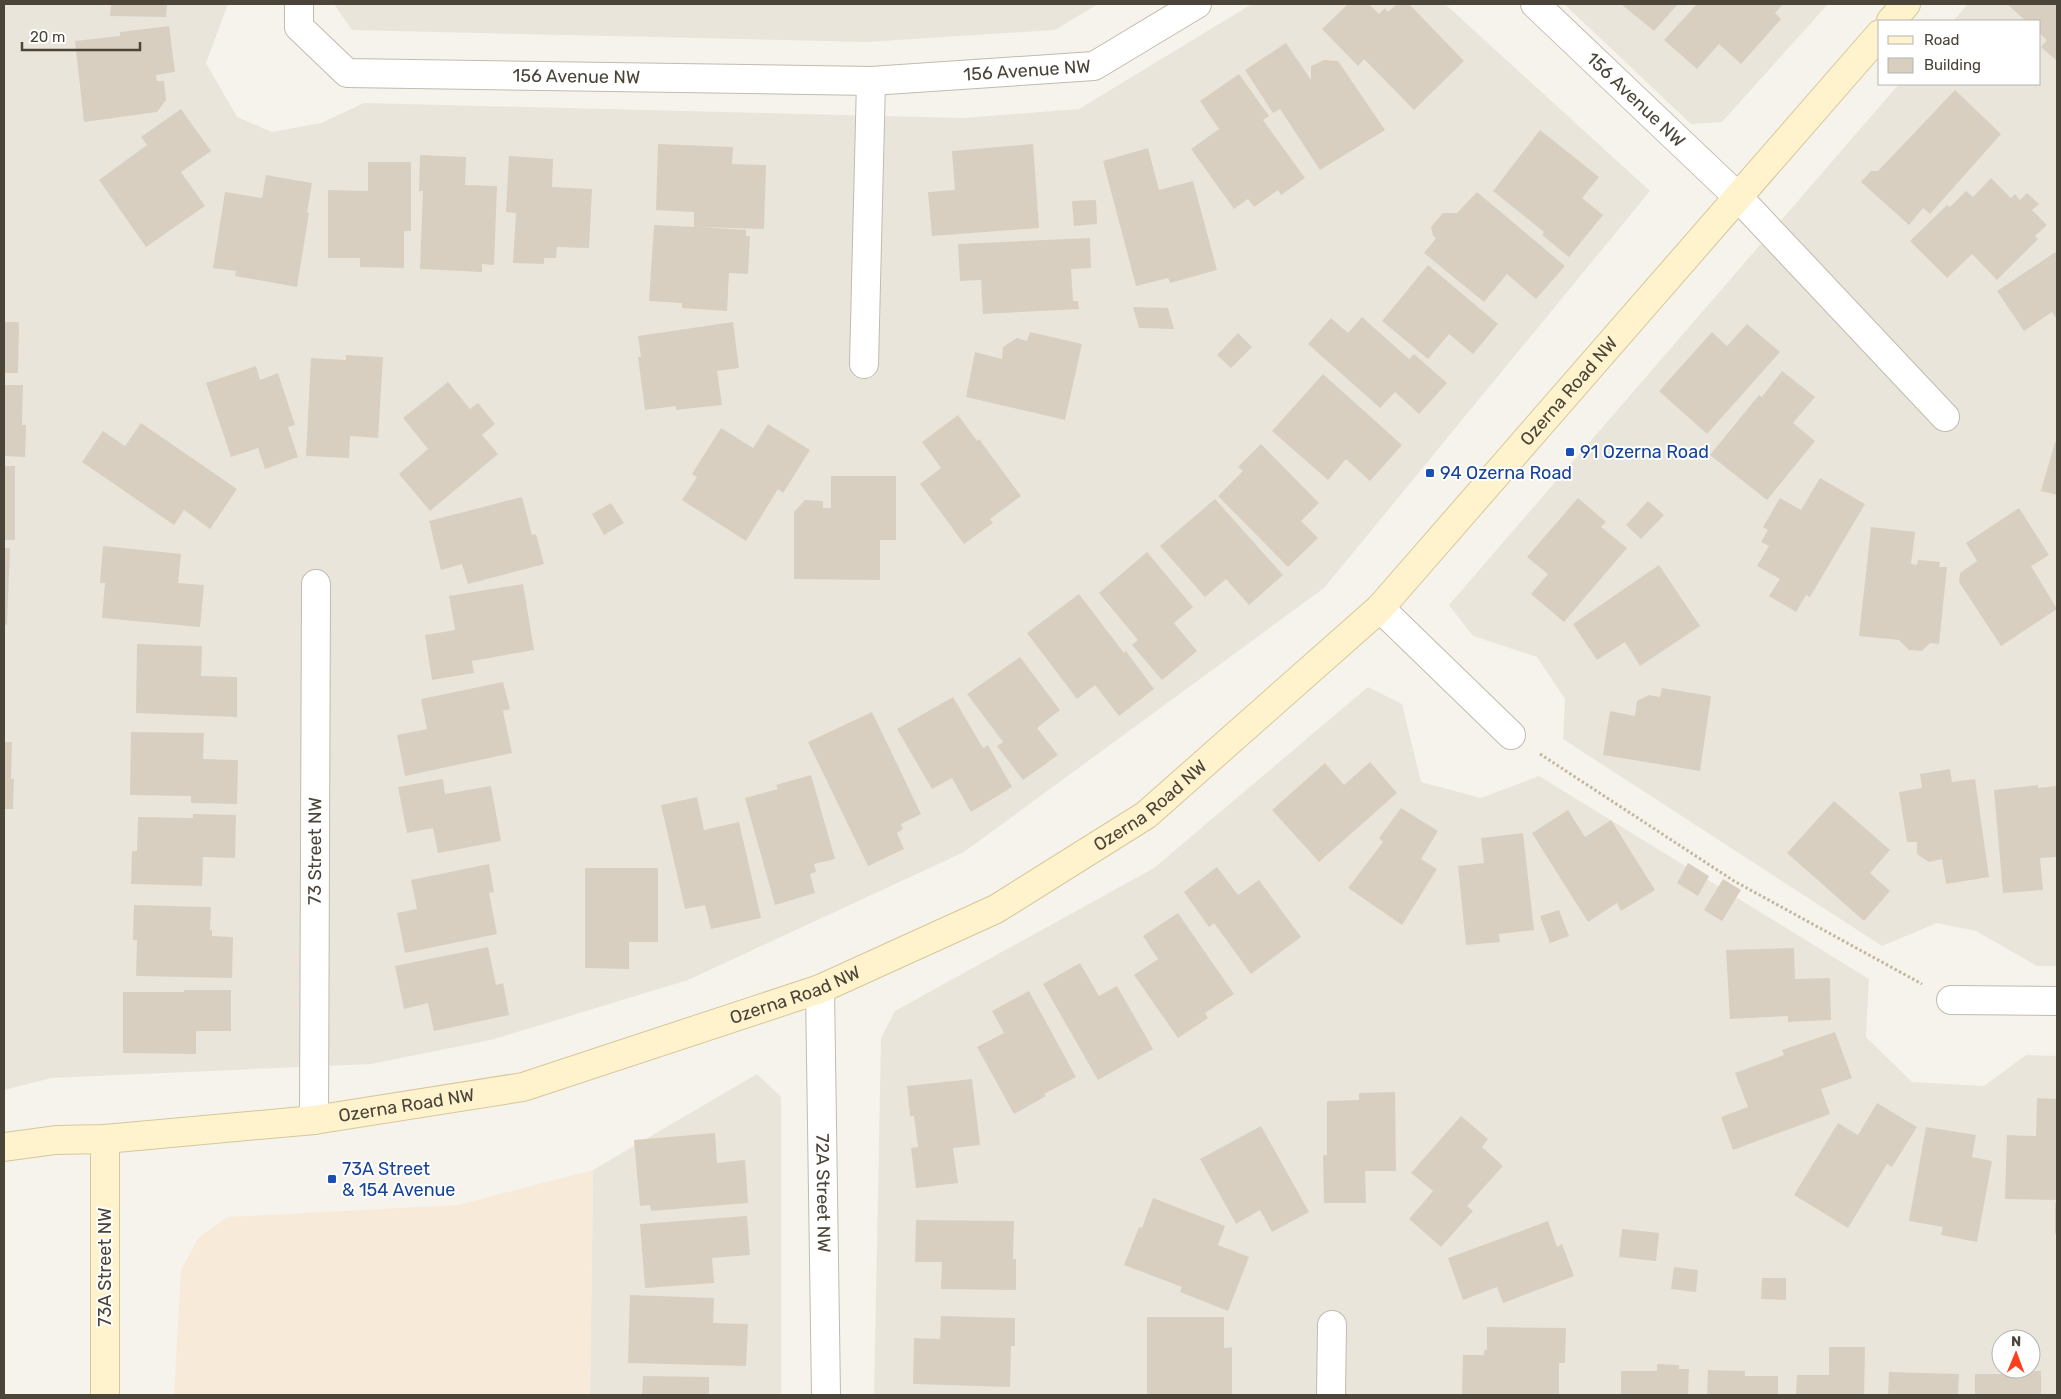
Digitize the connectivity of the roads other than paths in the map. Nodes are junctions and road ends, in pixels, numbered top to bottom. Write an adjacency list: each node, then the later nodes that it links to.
1 (1197, 4): 7 (street, 156 Avenue NW)
2 (1534, 4): 8 (street, 156 Avenue NW)
3 (1906, 4): 5 (street)
4 (299, 15): 7 (street, 156 Avenue NW)
5 (1892, 20)
6 (1878, 36): 8 (street, Ozerna Road NW)
7 (871, 81): 9 (street)
8 (1737, 196): 10 (street); 12 (street, Ozerna Road NW)
9 (864, 364)
10 (1945, 417)
11 (316, 584): 17 (street, 73 Street NW)
12 (1380, 608): 13 (street); 14 (street, Ozerna Road NW)
13 (1511, 735)
14 (820, 989): 17 (street, Ozerna Road NW); 22 (street, 72A Street NW)
15 (1951, 1000): 16 (street)
16 (2057, 1001)
17 (314, 1120): 18 (street, Ozerna Road NW)
18 (106, 1139): 19 (street, Ozerna Road NW); 21 (street, 73A Street NW)
19 (4, 1147)
20 (1332, 1325): 23 (street)
21 (105, 1395)
22 (826, 1395)
23 (1331, 1395)

